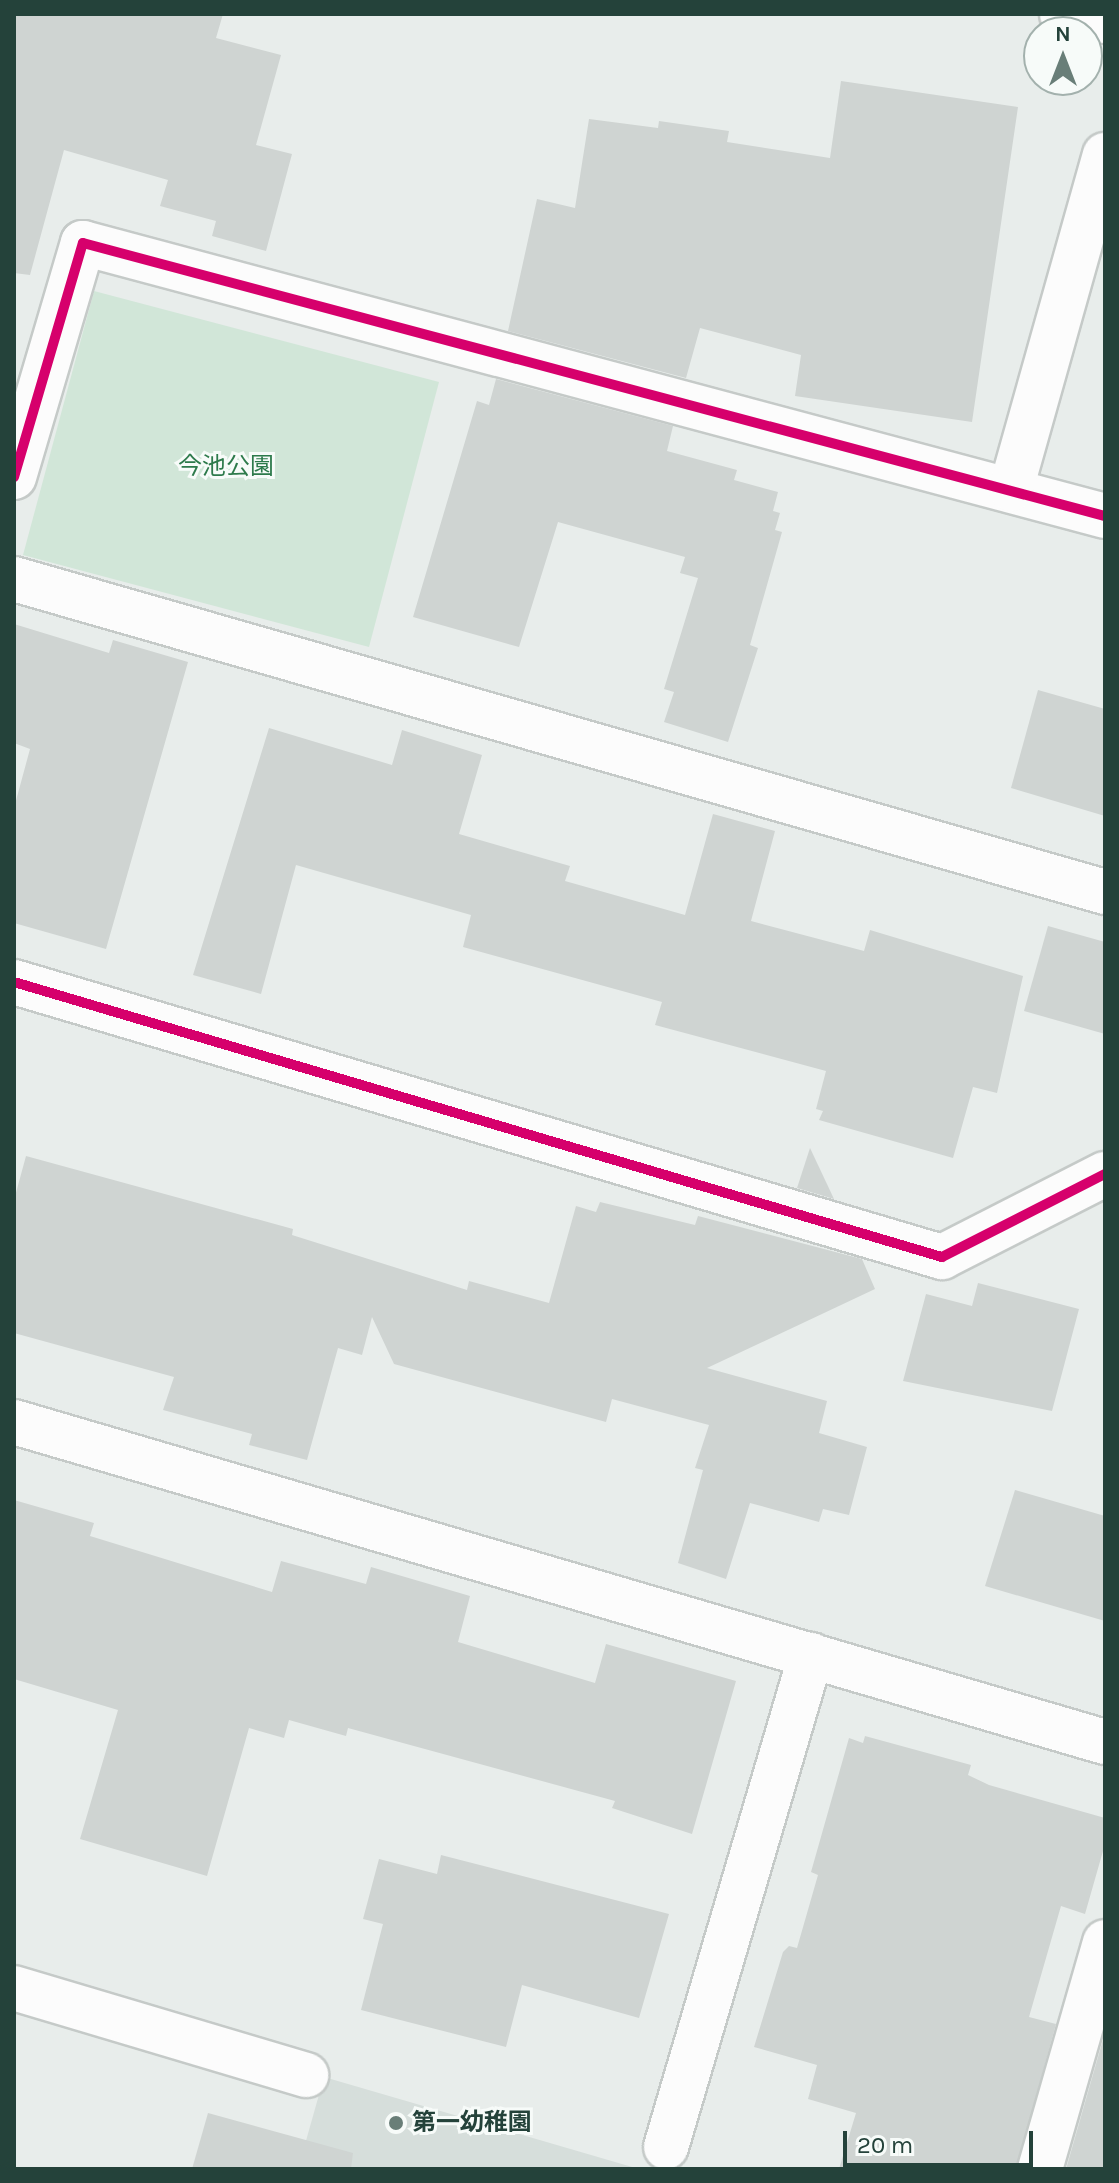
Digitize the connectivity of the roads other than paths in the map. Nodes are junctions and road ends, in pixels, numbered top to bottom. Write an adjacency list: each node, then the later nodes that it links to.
1 (1062, 14): 2 (street)
2 (1105, 21)
3 (1105, 155): 5 (street)
4 (14, 477): 5 (street)
5 (1011, 489): 6 (street)
6 (1105, 516)
7 (14, 579): 8 (street)
8 (1105, 892)
9 (14, 982): 10 (street)
10 (1105, 1174)
11 (14, 1422): 12 (street)
12 (811, 1655): 13 (street); 17 (street)
13 (1105, 1742)
14 (1105, 1942): 18 (street)
15 (16, 1999): 16 (street)
16 (306, 2075)
17 (666, 2147)
18 (1040, 2169)

